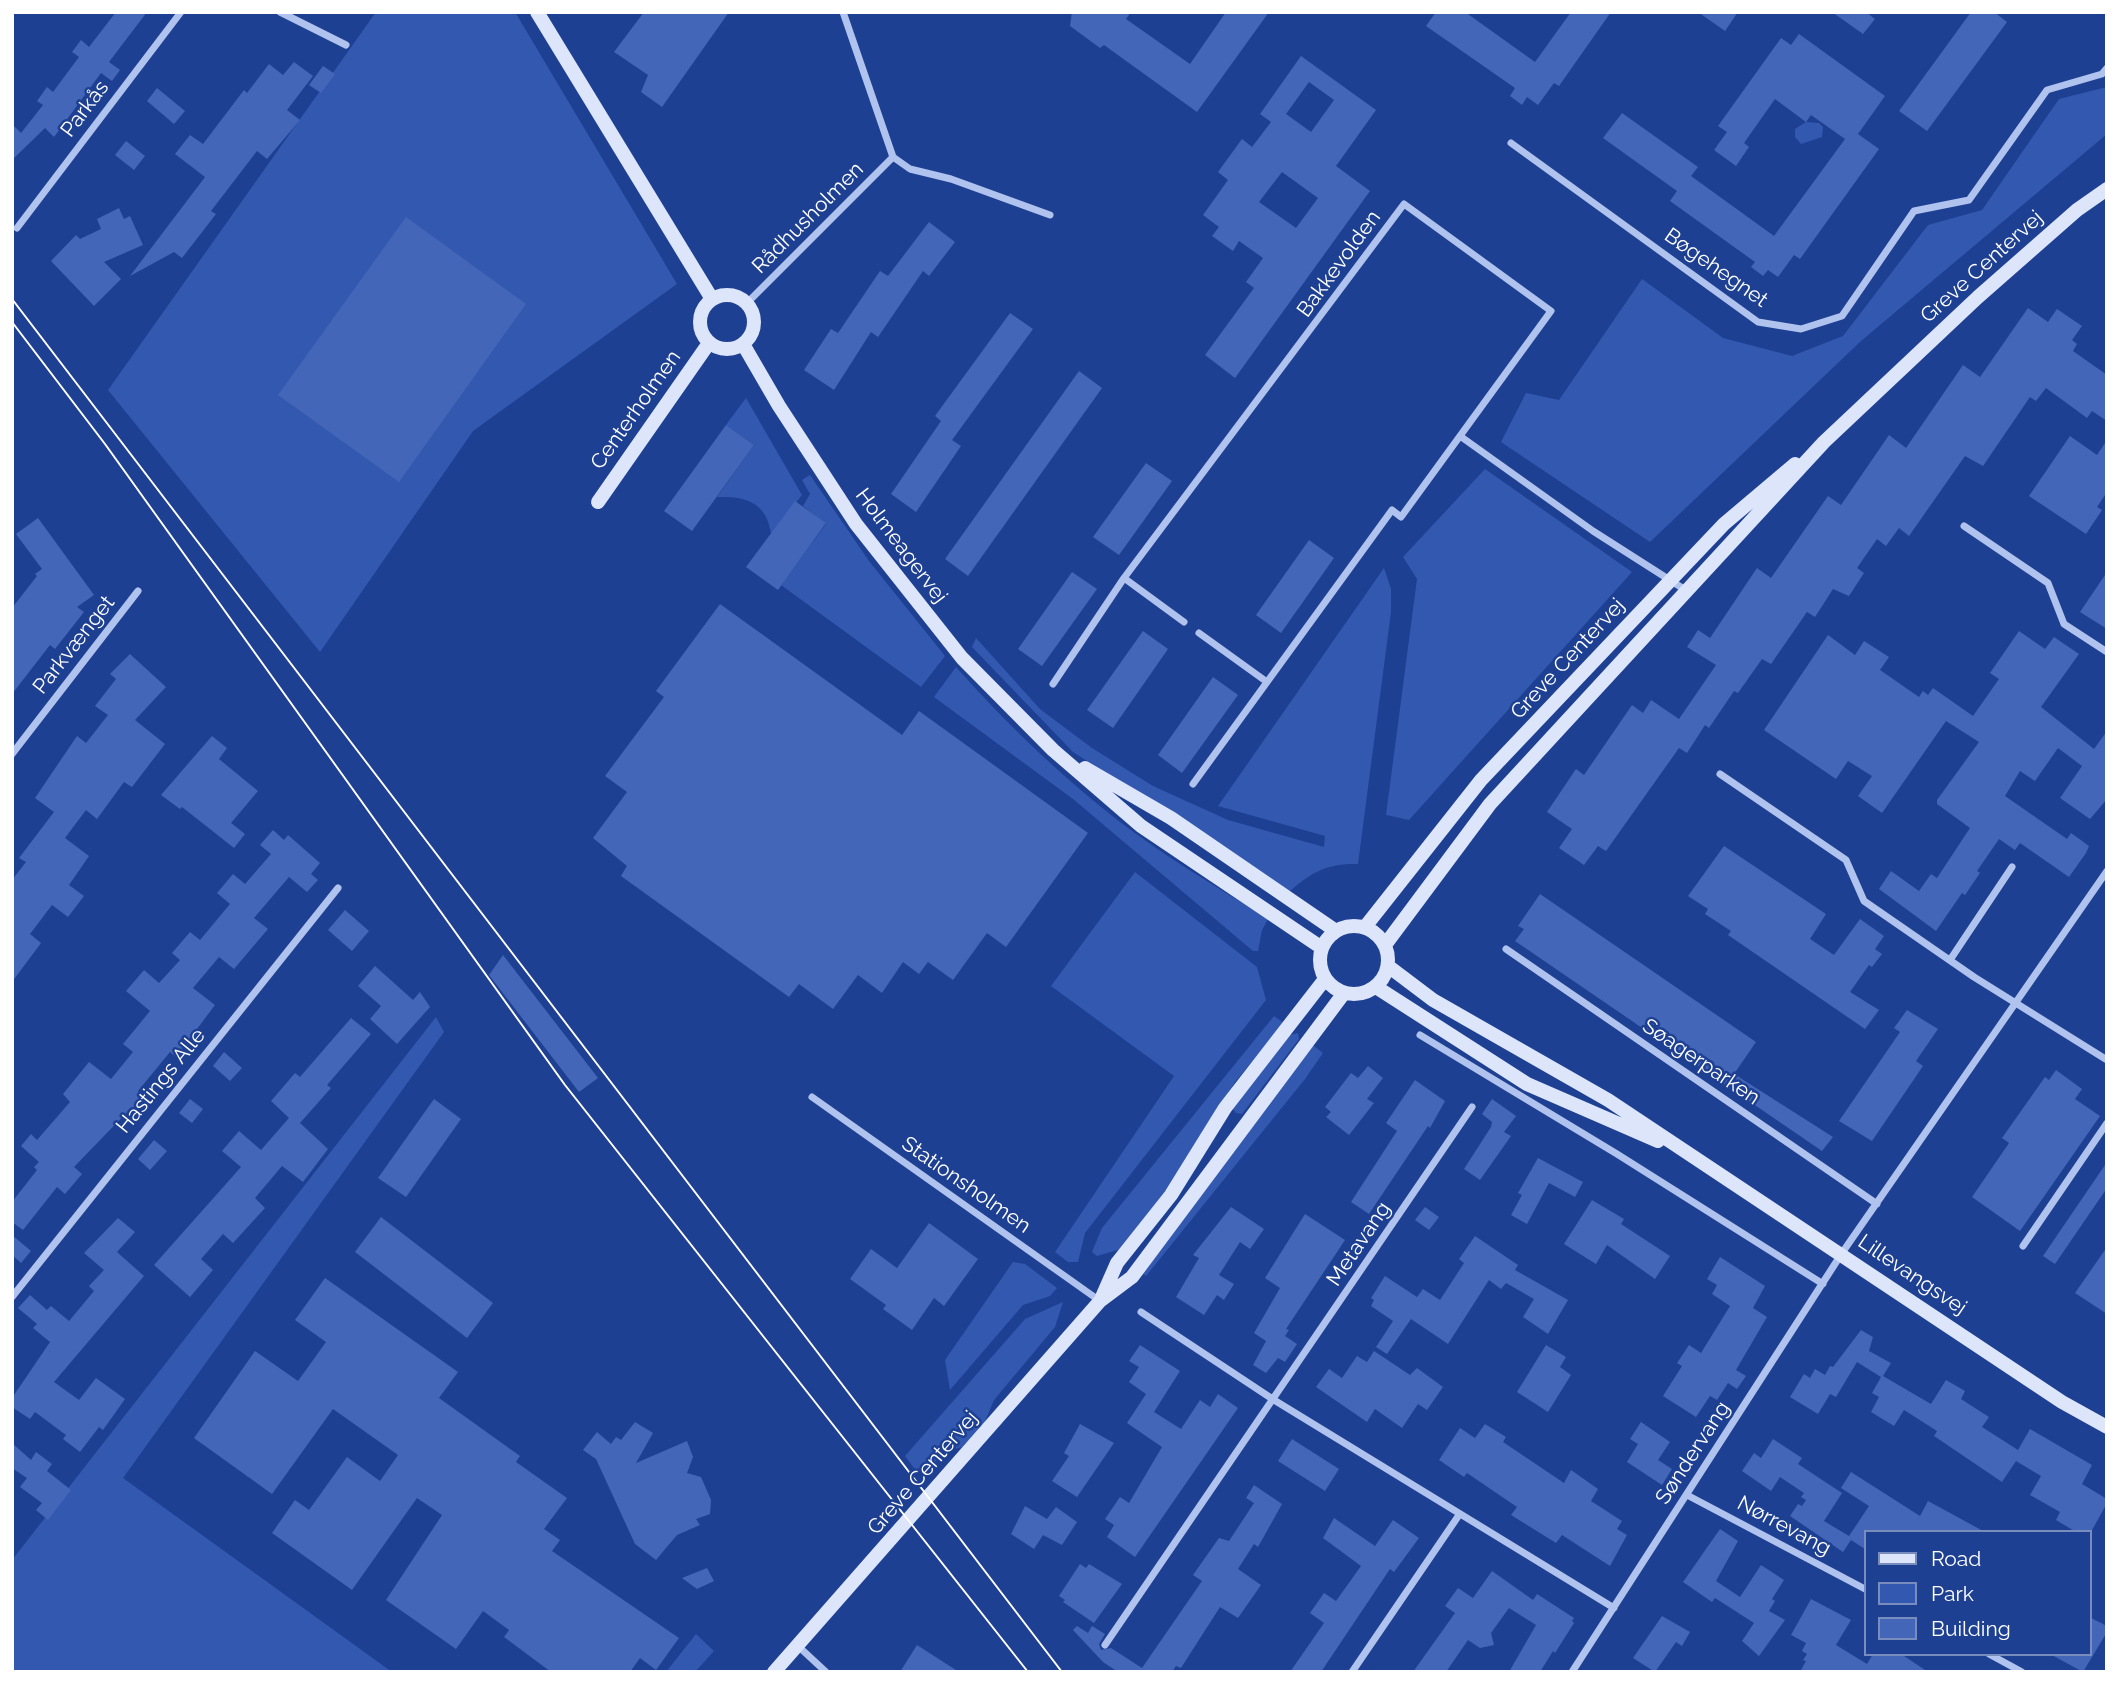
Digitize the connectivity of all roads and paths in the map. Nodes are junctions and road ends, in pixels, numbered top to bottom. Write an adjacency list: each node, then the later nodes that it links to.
1 (181, 12): 13 (street, Parkås)
2 (280, 12): 5 (street)
3 (537, 12): 14 (street)
4 (843, 12): 8 (street, Rådhusholmen)
5 (346, 45)
6 (2107, 68): 7 (street, Bøgehegnet)
7 (1511, 143)
8 (893, 157): 12 (street, Rådhusholmen); 15 (street, Rådhusholmen)
9 (2107, 177): 11 (street, Greve Centervej)
10 (2107, 189): 11 (street, Greve Centervej)
11 (2077, 210): 19 (street, Greve Centervej)
12 (1050, 215)
13 (17, 228)
14 (712, 299): 15 (street); 16 (street)
15 (747, 303): 17 (street)
16 (709, 343): 17 (street); 20 (street, Centerholmen)
17 (743, 344): 31 (street, Holmeagervej)
18 (1460, 436): 22 (street, Bakkevolden); 23 (street); 29 (street, Bakkevolden)
19 (1824, 442): 23 (street, Greve Centervej); 25 (street, Greve Centervej)
20 (598, 502)
21 (1964, 526): 28 (street)
22 (1124, 578): 26 (street); 30 (street, Bakkevolden)
23 (1670, 579): 25 (street); 38 (street, Greve Centervej)
24 (138, 591): 32 (street, Parkvænget)
25 (1687, 591): 40 (street, Greve Centervej)
26 (1184, 622)
27 (1199, 633): 29 (street)
28 (2107, 652)
29 (1267, 682): 34 (street, Bakkevolden)
30 (1053, 684)
31 (1054, 750): 39 (street, Holmeagervej); 41 (street, Holmeagervej)
32 (12, 754)
33 (1720, 774): 43 (street)
34 (1193, 784)
35 (2012, 867): 43 (street)
36 (2107, 872): 48 (street)
37 (338, 888): 59 (street, Hastings Alle)
38 (1365, 927): 39 (street); 40 (street)
39 (1336, 931): 41 (street)
40 (1385, 945): 44 (street)
41 (1322, 948): 45 (street)
42 (1506, 949): 55 (street, Søagerparken)
43 (1950, 960): 48 (street)
44 (1388, 966): 46 (street); 54 (street, Lillevangsvej)
45 (1325, 979): 47 (street); 60 (street, Greve Centervej)
46 (1376, 987): 47 (street); 54 (street, Lillevangsvej)
47 (1344, 993): 60 (street, Greve Centervej)
48 (2016, 1004): 50 (street); 55 (street)
49 (1420, 1035): 58 (street)
50 (2107, 1060)
51 (812, 1097): 60 (street, Stationsholmen)
52 (1472, 1107): 62 (street, Metavang)
53 (2107, 1123): 56 (street)
54 (1695, 1157): 57 (street, Lillevangsvej)
55 (1877, 1203): 57 (street)
56 (2023, 1246)
57 (1842, 1253): 58 (street, Søndervang); 63 (street, Lillevangsvej)
58 (1823, 1284): 64 (street, Søndervang)
59 (12, 1297)
60 (1100, 1301): 69 (street, Greve Centervej)
61 (1141, 1312): 62 (street)
62 (1274, 1400): 65 (street); 68 (street, Metavang)
63 (2107, 1427)
64 (1687, 1495): 66 (street, Nørrevang); 67 (street, Søndervang)
65 (1459, 1515): 67 (street); 73 (street)
66 (1864, 1588)
67 (1614, 1608): 74 (street, Søndervang)
68 (1105, 1645)
69 (797, 1646): 71 (street, Greve Centervej); 72 (street)
70 (1993, 1656): 75 (street)
71 (774, 1672)
72 (826, 1672)
73 (1352, 1672)
74 (1572, 1672)
75 (2022, 1672)

